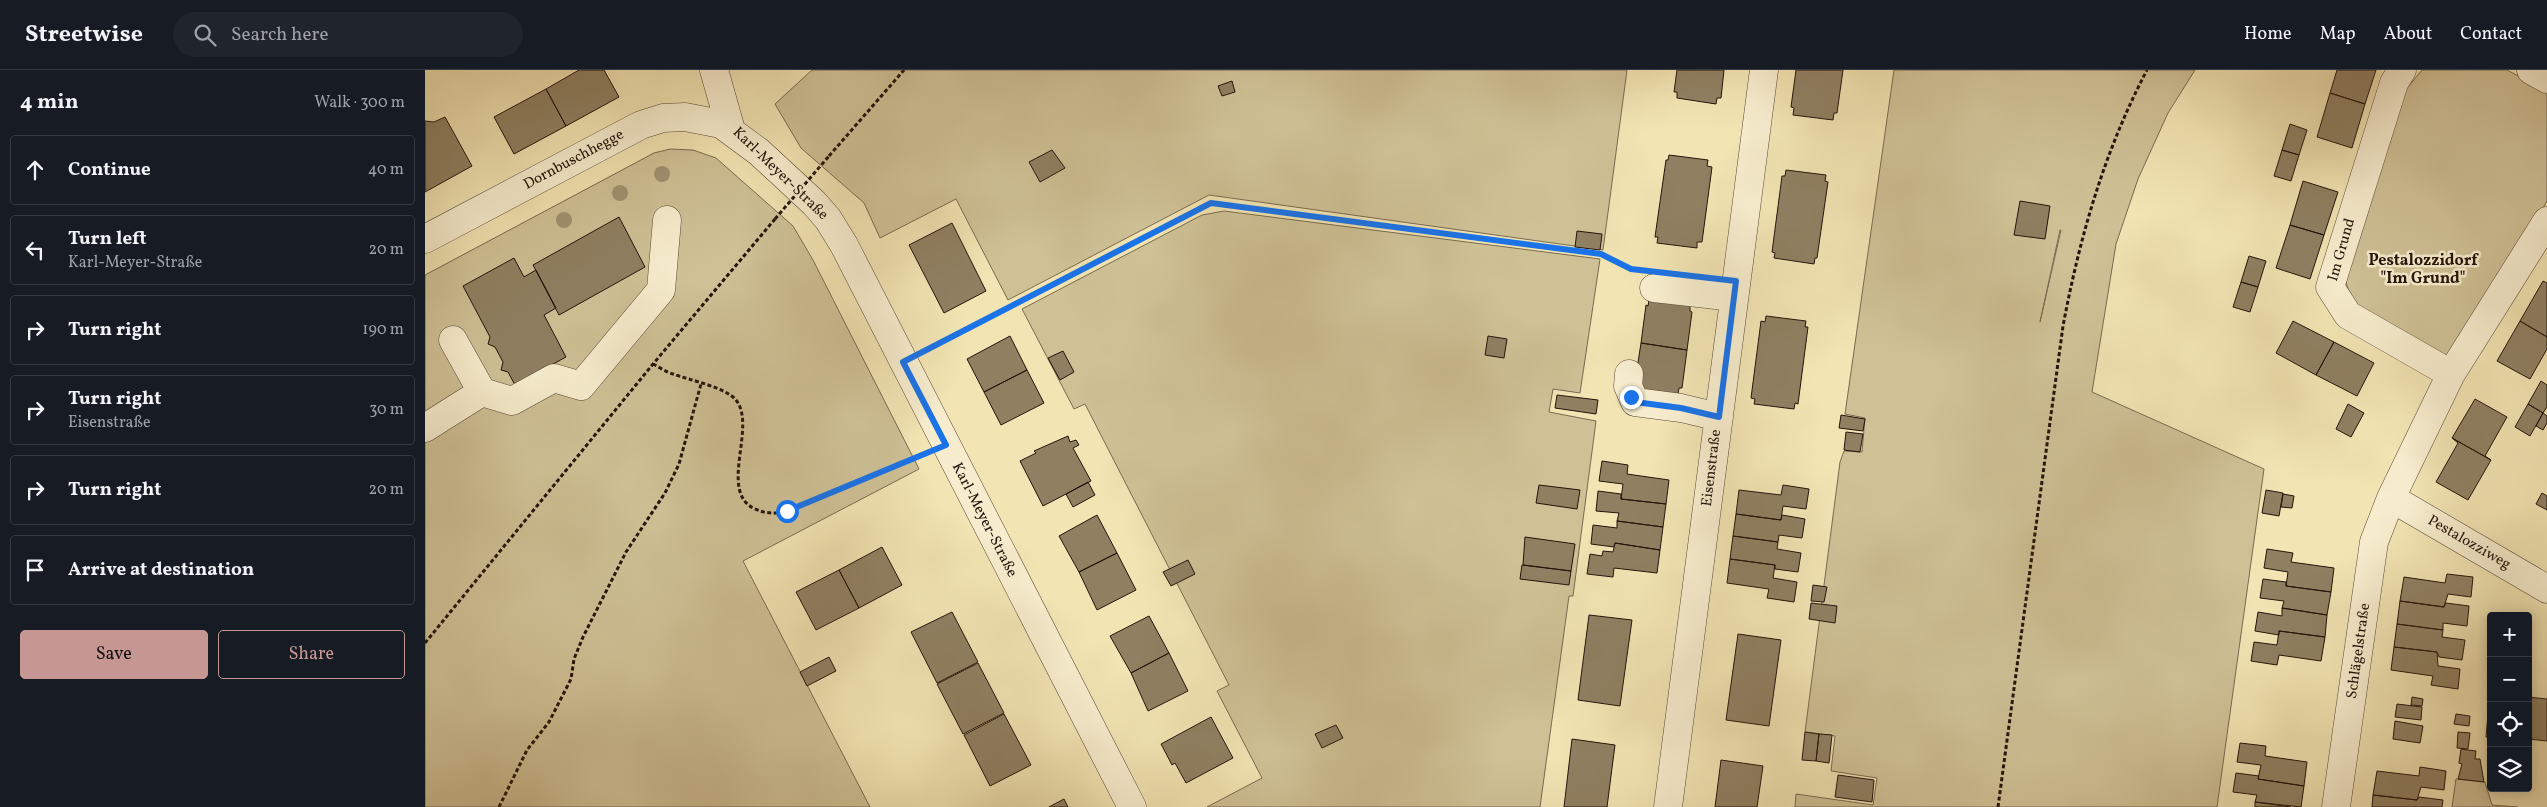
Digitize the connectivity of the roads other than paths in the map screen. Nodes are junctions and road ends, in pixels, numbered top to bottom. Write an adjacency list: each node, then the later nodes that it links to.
1 (714, 70): 6 (street, Karl-Meyer-Straße)
2 (1764, 70): 11 (street, Eisenstraße)
3 (2402, 70): 14 (street, Im Grund)
4 (2531, 70): 5 (street)
5 (2547, 79)
6 (731, 130): 9 (street, Dornbuschhegge); 20 (street, Karl-Meyer-Straße)
7 (667, 220): 15 (street)
8 (2547, 221): 14 (street)
9 (425, 239)
10 (1647, 279): 11 (street)
11 (1734, 297): 16 (street, Eisenstraße)
12 (453, 340): 15 (street)
13 (1629, 374): 16 (street)
14 (2451, 374): 18 (street)
15 (477, 395): 17 (street)
16 (1719, 417): 21 (street, Eisenstraße)
17 (425, 428)
18 (2391, 498): 19 (street, Pestalozziweg); 22 (street, Schlägelstraße)
19 (2547, 589)
20 (1132, 807)
21 (1668, 807)
22 (2336, 807)

